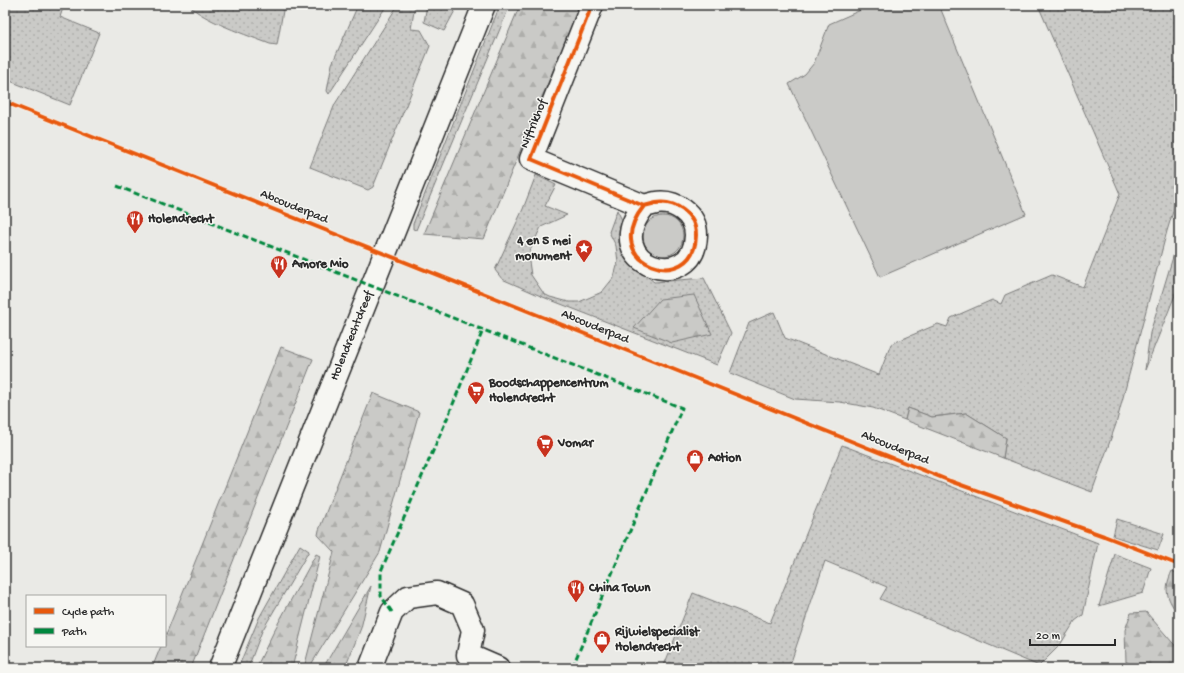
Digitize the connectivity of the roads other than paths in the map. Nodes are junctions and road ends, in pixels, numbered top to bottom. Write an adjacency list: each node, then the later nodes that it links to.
1 (484, 5): 5 (main road, Holendrechtdreef)
2 (592, 5): 3 (main road, Niftrikhof)
3 (644, 206)
4 (466, 662): 6 (main road); 7 (main road)
5 (220, 668)
6 (370, 668)
7 (498, 668)

